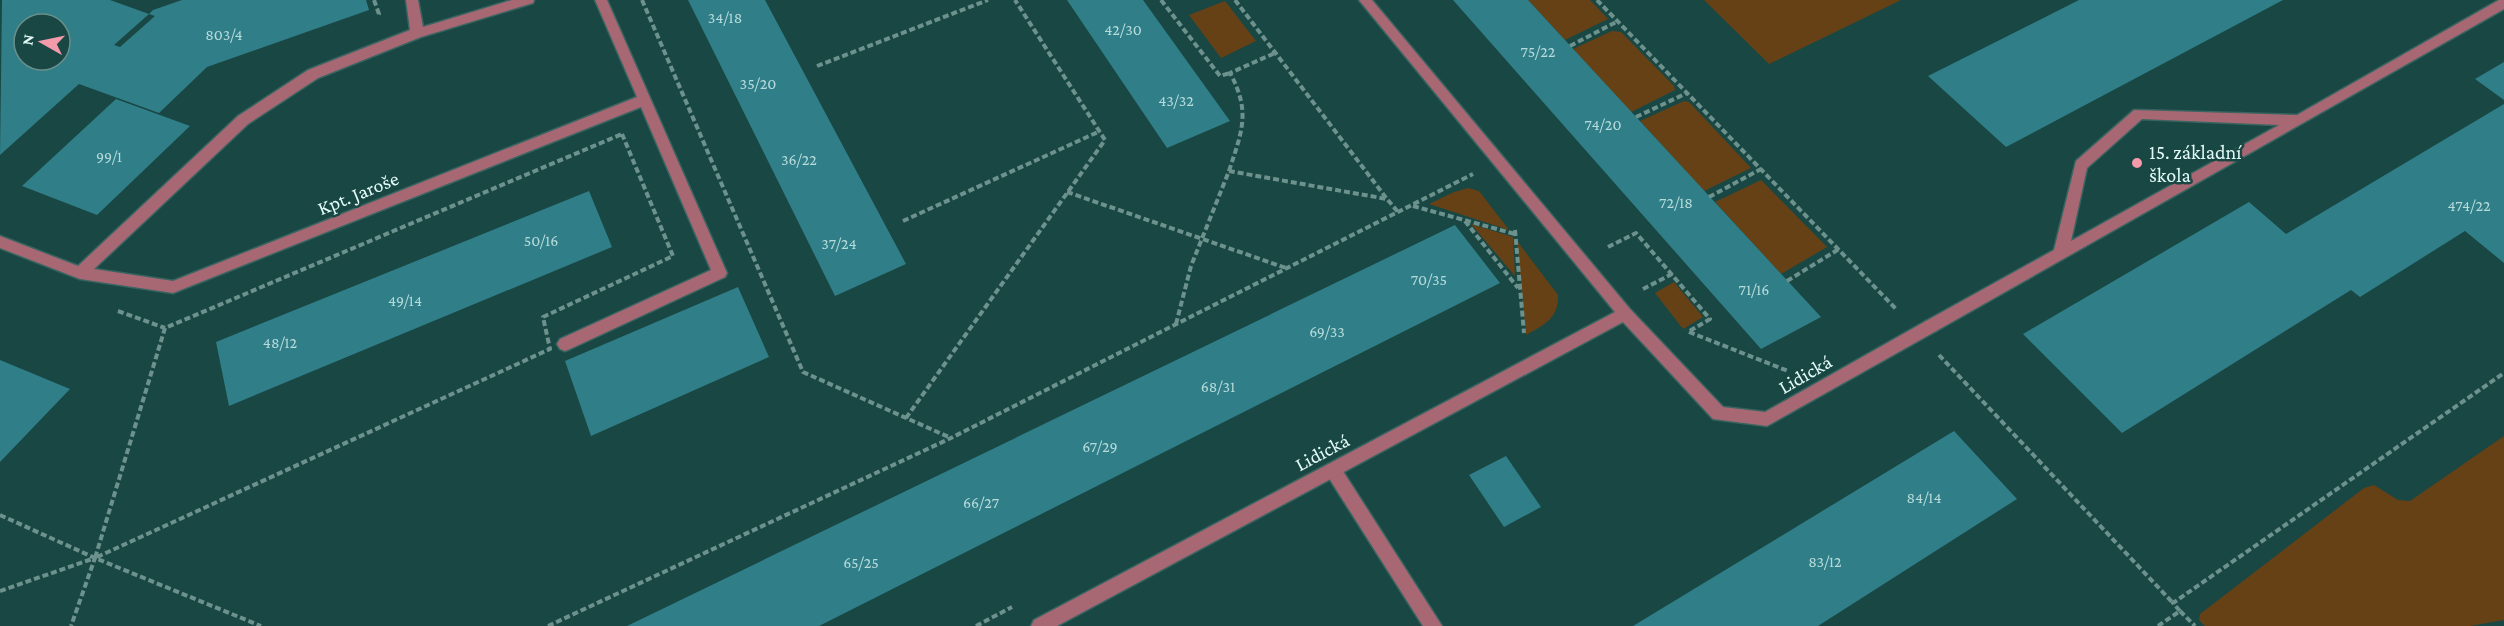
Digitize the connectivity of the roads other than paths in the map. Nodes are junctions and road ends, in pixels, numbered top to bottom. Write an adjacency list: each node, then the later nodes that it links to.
1 (412, 0): 6 (street)
2 (528, 0): 6 (street)
3 (601, 0): 7 (street)
4 (1365, 0): 12 (street, Lidická)
5 (2504, 3): 8 (street, Lidická)
6 (417, 33): 11 (street)
7 (644, 100): 11 (street, Kpt. Jaroše); 13 (street)
8 (2299, 120): 10 (street, Lidická); 10 (street)
9 (0, 242): 11 (street, Kpt. Jaroše)
10 (2060, 255): 12 (street, Lidická)
11 (81, 273)
12 (1625, 314): 14 (street, Lidická)
13 (565, 344)
14 (1333, 470): 15 (street, Lidická); 16 (street)
15 (1040, 626)
16 (1433, 626)

